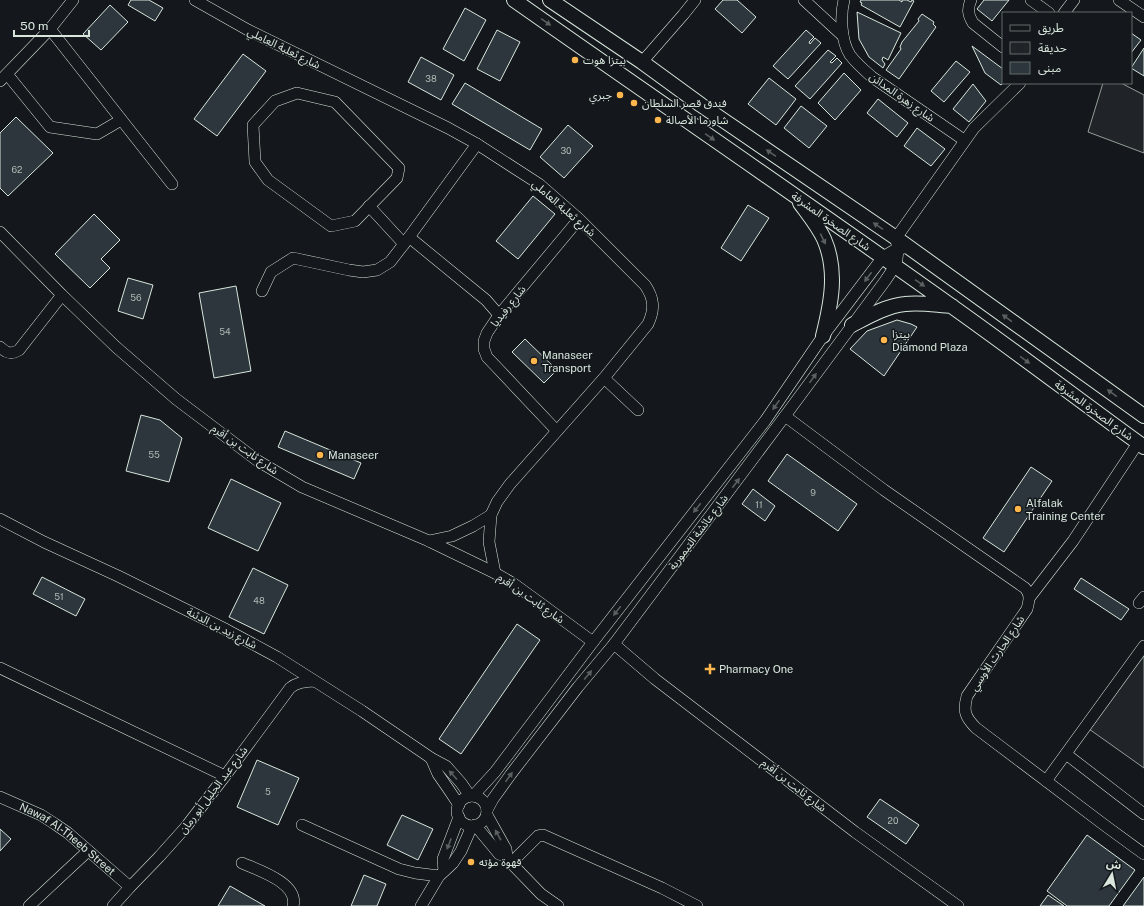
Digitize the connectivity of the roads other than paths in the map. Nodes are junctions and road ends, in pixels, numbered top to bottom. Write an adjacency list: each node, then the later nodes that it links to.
1 (73, 0): 15 (street)
2 (196, 0): 23 (street, شارع ثعلبة العاملي)
3 (514, 0): 25 (main road, شارع الصخرة المشرفة, one-way to 25)
4 (550, 0): 18 (main road, شارع الصخرة المشرفة)
5 (694, 0): 18 (street)
6 (804, 0): 16 (street)
7 (844, 0): 16 (street, شارع زهرة المدائن)
8 (971, 0): 17 (street)
9 (1031, 0): 12 (street)
10 (1074, 0): 13 (street)
11 (1119, 0): 14 (street)
12 (1048, 12)
13 (1065, 12)
14 (1144, 17)
15 (50, 29): 19 (street); 21 (street)
16 (843, 36): 22 (street, شارع زهرة المدائن)
17 (1002, 45)
18 (642, 62): 30 (main road, شارع الصخرة المشرفة, one-way to 18)
19 (3, 77): 21 (street)
20 (1019, 84): 22 (street)
21 (121, 120): 24 (street)
22 (964, 140): 30 (street)
23 (477, 144): 27 (street, شارع ثعلبة العاملي); 29 (street)
24 (172, 184)
25 (794, 194): 31 (main road, شارع الصخرة المشرفة); 38 (main road, one-way to 38)
26 (369, 206): 26 (street); 29 (street)
27 (579, 219): 36 (street, شارع رفيديا); 40 (street, شارع ثعلبة العاملي)
28 (0, 232): 34 (street, شارع ثابت بن أقرم)
29 (407, 240): 33 (street); 36 (street)
30 (901, 245): 31 (street, شارع عائشة التيمورية); 32 (street, شارع عائشة التيمورية); 43 (main road, شارع الصخرة المشرفة, one-way to 30)
31 (883, 257): 32 (main road, شارع الصخرة المشرفة); 38 (street, شارع عائشة التيمورية, one-way to 38)
32 (895, 266): 35 (main road, شارع الصخرة المشرفة, one-way to 35); 37 (street, شارع عائشة التيمورية)
33 (262, 291)
34 (62, 295): 39 (street); 48 (street, شارع ثابت بن أقرم)
35 (952, 306): 37 (main road); 45 (main road, شارع الصخرة المشرفة, one-way to 45)
36 (499, 315): 44 (street, شارع رفيديا)
37 (852, 324): 42 (street, شارع عائشة التيمورية, one-way to 37)
38 (823, 336): 51 (street, شارع عائشة التيمورية, one-way to 51)
39 (0, 347)
40 (604, 378): 41 (street); 44 (street, شارع ثعلبة العاملي)
41 (638, 410)
42 (785, 416): 50 (street); 52 (street, شارع عائشة التيمورية, one-way to 42)
43 (1144, 416)
44 (556, 430): 46 (street, شارع ثعلبة العاملي)
45 (1141, 445): 50 (street, شارع الحارث الأوسي)
46 (491, 515): 48 (street); 49 (street, شارع ثعلبة العاملي)
47 (0, 519): 55 (street, شارع زيد بن الدثنة)
48 (430, 541): 49 (street, شارع ثابت بن أقرم)
49 (495, 573): 51 (street, شارع ثابت بن أقرم)
50 (1030, 597): 59 (street, شارع الحارث الأوسي)
51 (593, 642): 60 (street, شارع عائشة التيمورية)
52 (614, 644): 63 (street, شارع عائشة التيمورية, one-way to 52); 80 (street, شارع ثابت بن أقرم)
53 (1144, 646): 56 (street)
54 (0, 668): 58 (street)
55 (314, 681): 57 (street, شارع زيد بن الدثنة); 58 (street, شارع عبد الجليل أبو رمان)
56 (1066, 754): 59 (street); 64 (street)
57 (431, 758): 60 (street, شارع زيد بن الدثنة, one-way to 57); 62 (street)
58 (225, 776): 73 (street, شارع عبد الجليل أبو رمان)
59 (1046, 781): 69 (street, شارع الحارث الأوسي)
60 (472, 796): 62 (street); 63 (street)
61 (0, 797): 68 (street, Nawaf Al-Theeb Street)
62 (459, 805): 65 (street)
63 (487, 812): 67 (street); 70 (street, one-way to 63)
64 (1144, 814)
65 (459, 817): 67 (street); 72 (street, one-way to 72)
66 (302, 825): 72 (street)
67 (473, 825): 70 (street); 72 (street)
68 (88, 851): 73 (street, Nawaf Al-Theeb Street); 74 (street)
69 (1144, 854)
70 (509, 860): 78 (street); 79 (street)
71 (242, 863): 76 (street)
72 (442, 873): 77 (street)
73 (130, 887): 75 (street, شارع عبد الجليل أبو رمان)
74 (29, 906)
75 (113, 906)
76 (293, 906)
77 (421, 906)
78 (558, 906)
79 (697, 906)
80 (958, 906)

